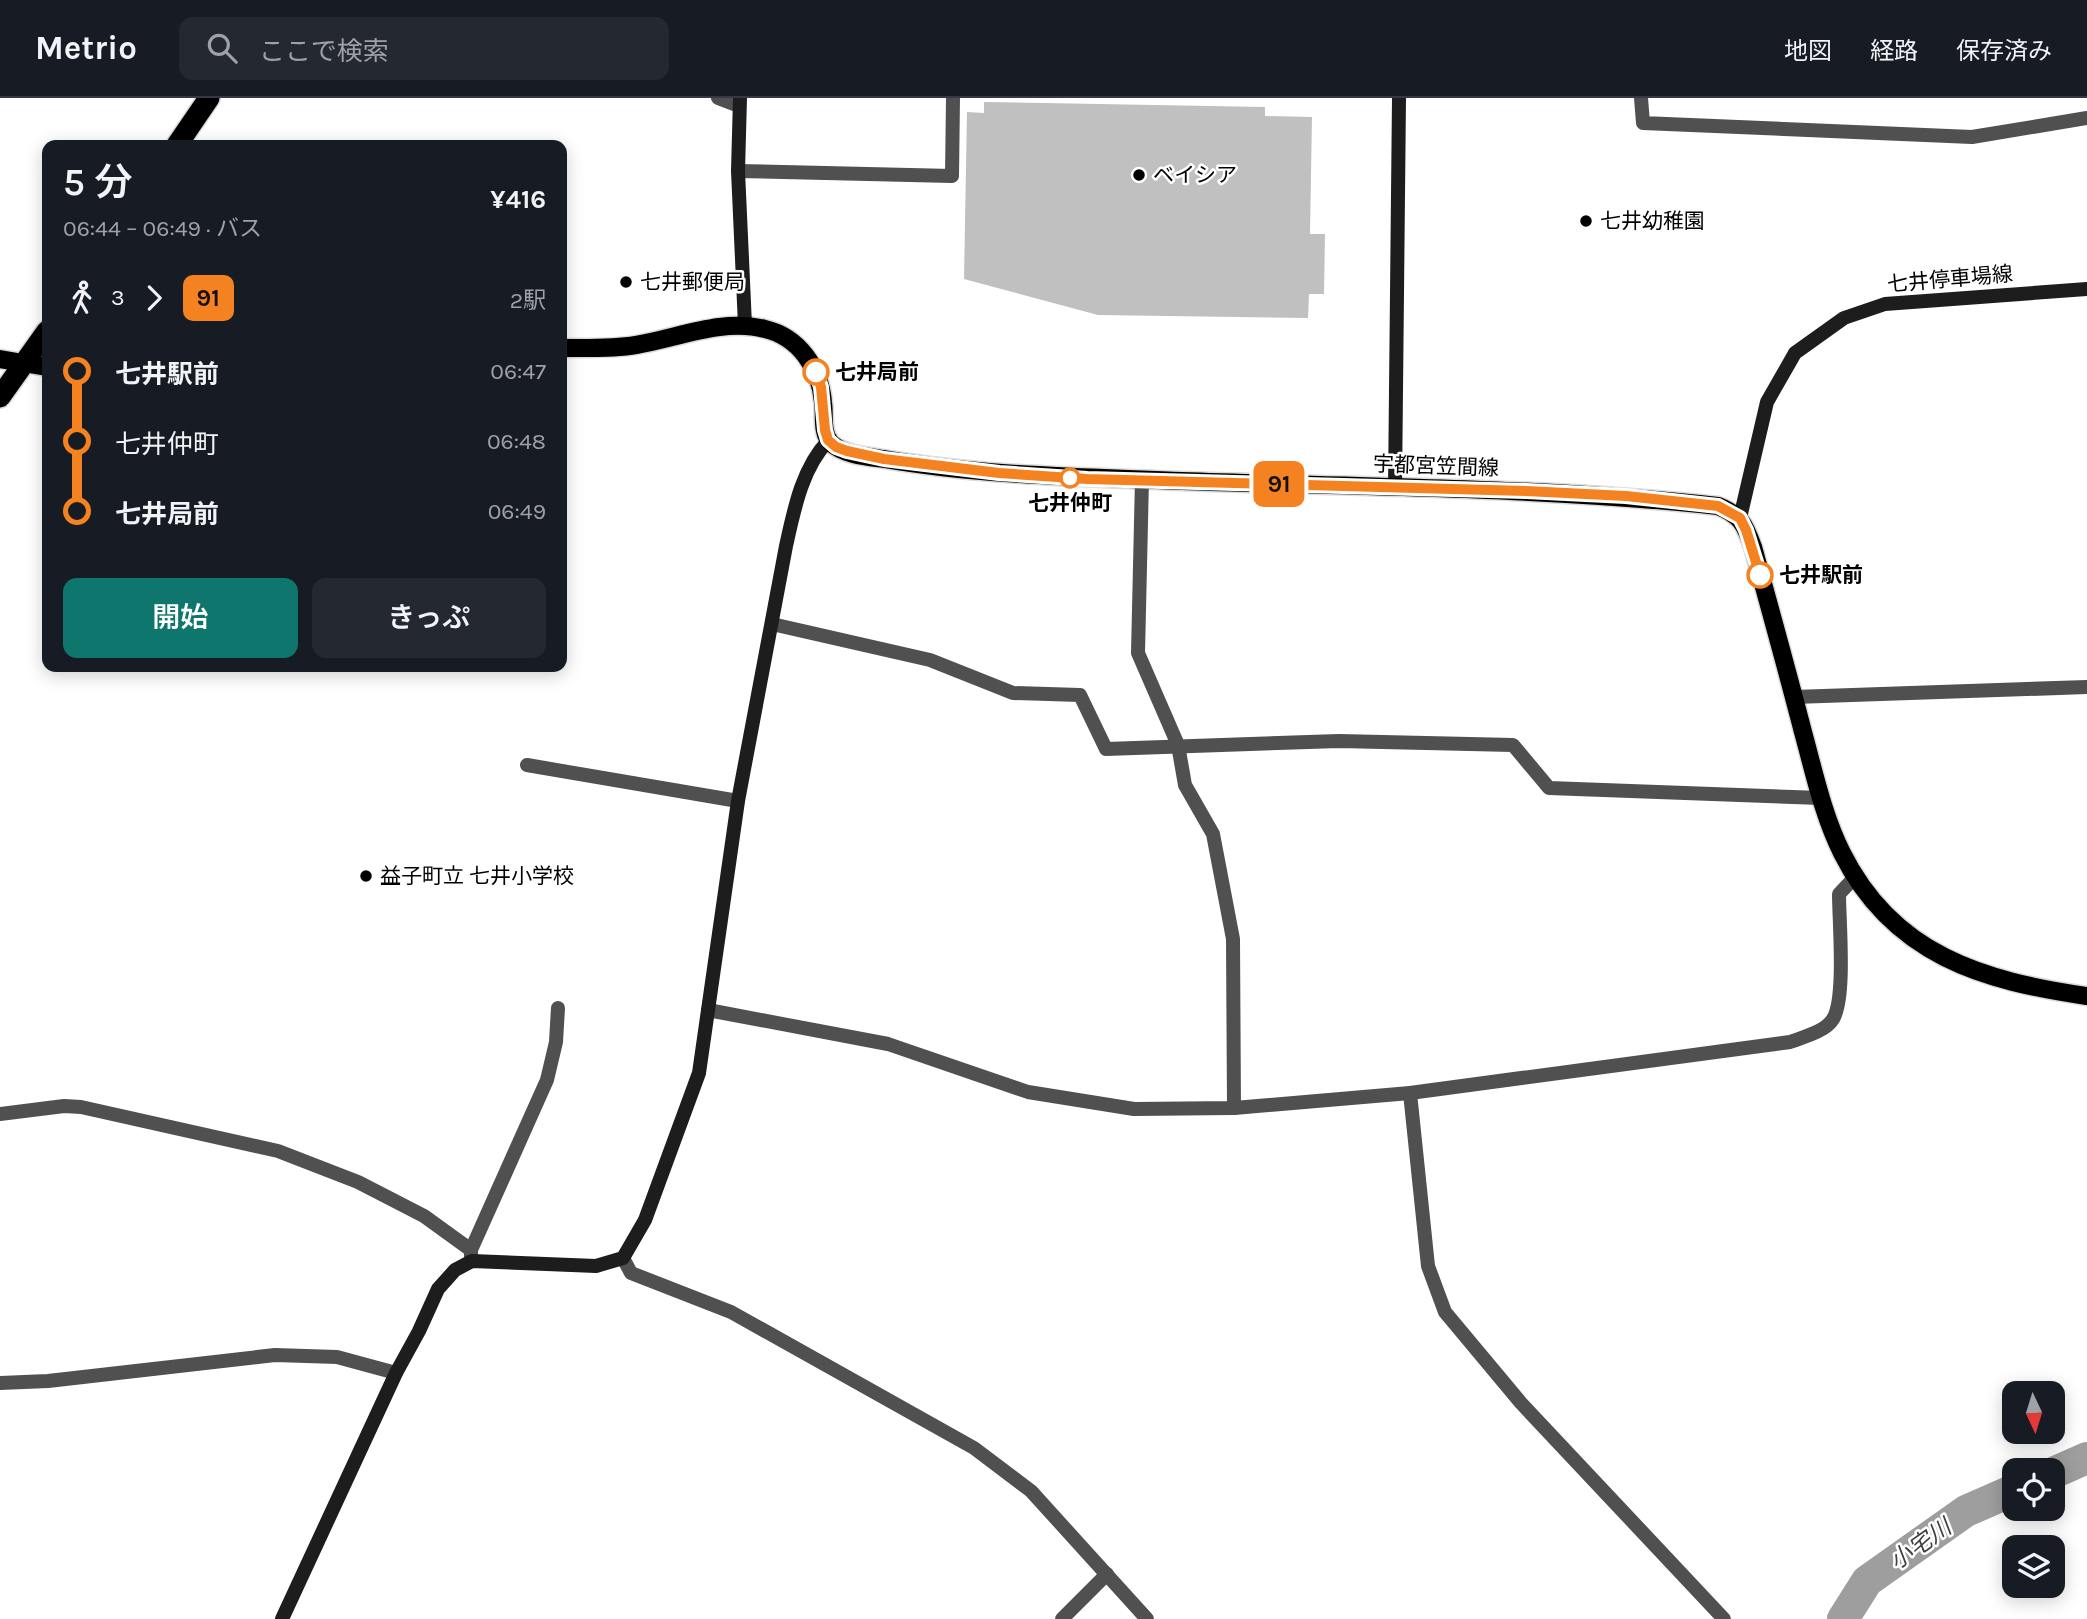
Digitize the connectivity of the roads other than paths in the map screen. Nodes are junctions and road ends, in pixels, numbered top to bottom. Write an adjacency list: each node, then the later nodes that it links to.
1 (209, 98): 8 (highway)
2 (718, 98): 6 (street)
3 (953, 98): 9 (street)
4 (1399, 98): 20 (street)
5 (1641, 98): 7 (street)
6 (740, 102): 9 (street)
7 (2087, 118)
8 (180, 140)
9 (738, 172): 11 (street)
10 (2087, 289): 21 (street, 七井停車場線)
11 (745, 325): 13 (main road); 18 (main road)
12 (42, 338): 15 (highway)
13 (567, 348)
14 (0, 359): 15 (main road)
15 (24, 364): 16 (main road); 17 (highway)
16 (42, 366)
17 (0, 397)
18 (828, 440): 19 (main road, 宇都宮笠間線); 22 (street)
19 (1142, 479): 20 (main road, 宇都宮笠間線); 25 (street)
20 (1395, 488): 21 (main road, 宇都宮笠間線)
21 (1740, 518): 24 (main road)
22 (772, 624): 25 (street); 28 (street)
23 (2087, 687): 24 (street)
24 (1794, 697): 27 (main road)
25 (1178, 745): 27 (street); 34 (street)
26 (527, 765): 28 (street)
27 (1821, 798): 29 (main road)
28 (738, 801): 32 (street)
29 (1855, 877): 30 (main road); 33 (street)
30 (2087, 996)
31 (558, 1008): 36 (street)
32 (708, 1010): 34 (street); 37 (street)
33 (1410, 1093): 34 (street); 44 (street)
34 (1234, 1108)
35 (0, 1114): 36 (street)
36 (471, 1256): 37 (street); 38 (street)
37 (623, 1258): 40 (street)
38 (396, 1373): 39 (street); 41 (street)
39 (0, 1383)
40 (1107, 1574): 42 (street); 43 (street)
41 (282, 1619)
42 (1062, 1619)
43 (1147, 1619)
44 (1724, 1619)

